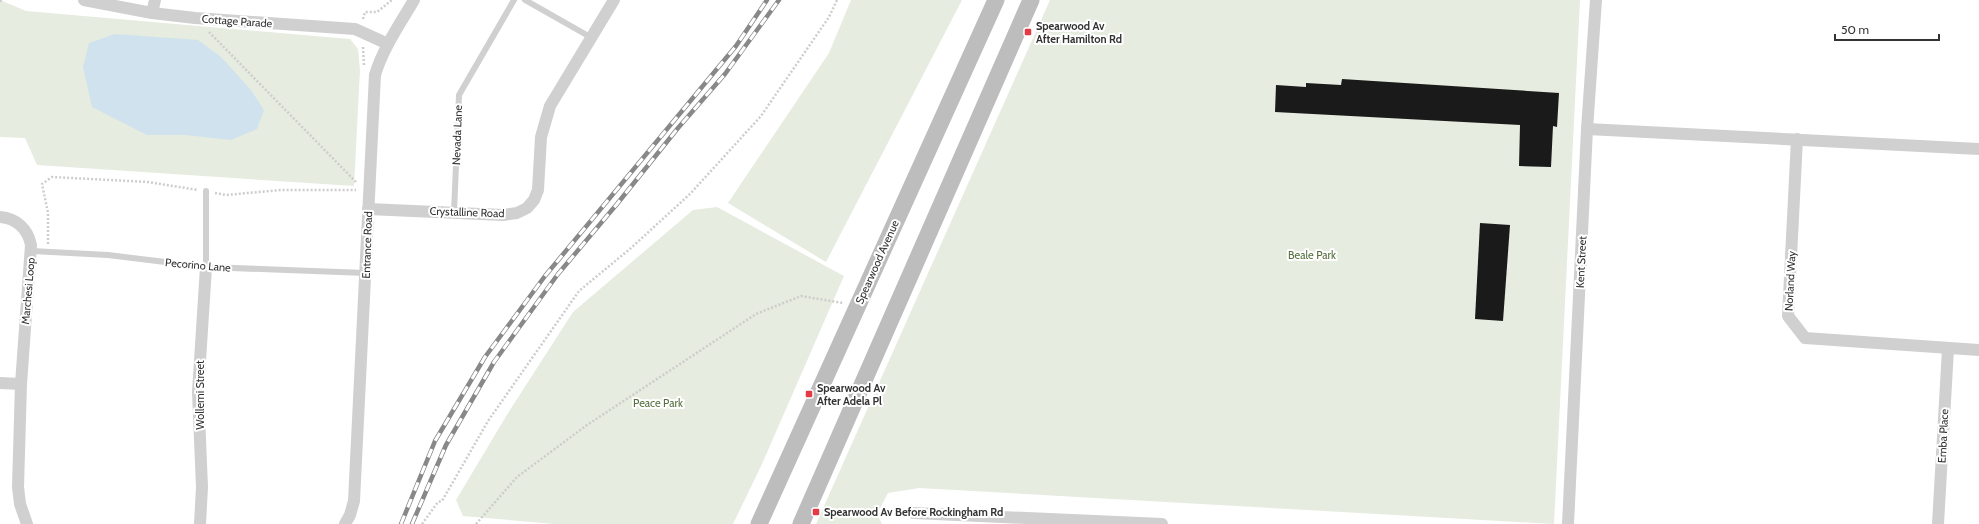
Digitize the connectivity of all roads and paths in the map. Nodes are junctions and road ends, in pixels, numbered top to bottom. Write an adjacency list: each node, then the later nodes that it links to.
1 (4, 0): 12 (path)
2 (84, 0): 13 (street, Cottage Parade)
3 (155, 0): 13 (street)
4 (414, 0): 16 (street, Entrance Road)
5 (514, 0): 22 (lane, Nevada Lane)
6 (525, 0): 15 (lane)
7 (614, 0): 15 (street, Crystalline Road)
8 (836, 0): 37 (path)
9 (996, 0): 39 (main road, Spearwood Avenue)
10 (1031, 0): 40 (main road)
11 (1596, 0): 17 (street, Kent Street)
12 (0, 1)
13 (152, 12): 14 (street, Cottage Parade)
14 (196, 18): 16 (street, Cottage Parade); 20 (path)
15 (592, 38): 22 (street, Crystalline Road)
16 (388, 44): 21 (street, Entrance Road)
17 (1588, 129): 18 (street); 43 (street, Kent Street)
18 (1797, 139): 19 (street); 29 (street, Norland Way)
19 (1979, 149)
20 (206, 192): 25 (path); 26 (lane)
21 (368, 209): 22 (street, Crystalline Road); 27 (street, Entrance Road)
22 (454, 212)
23 (0, 216): 24 (street, Marchesi Loop)
24 (32, 251): 25 (lane, Pecorino Lane); 32 (street, Marchesi Loop)
25 (47, 252): 26 (lane, Pecorino Lane)
26 (206, 267): 27 (lane, Pecorino Lane); 35 (street, Wollemi Street)
27 (366, 274): 36 (street, Entrance Road)
28 (845, 303): 38 (path)
29 (1948, 348): 30 (street, Norland Way); 44 (street, Emba Place)
30 (1979, 350)
31 (0, 383): 32 (street)
32 (21, 384): 34 (street, Marchesi Loop)
33 (913, 513): 41 (street)
34 (27, 524)
35 (200, 524)
36 (345, 524)
37 (422, 524)
38 (476, 524)
39 (759, 524)
40 (801, 524)
41 (1143, 524): 42 (street)
42 (1162, 524)
43 (1568, 524)
44 (1938, 524)

